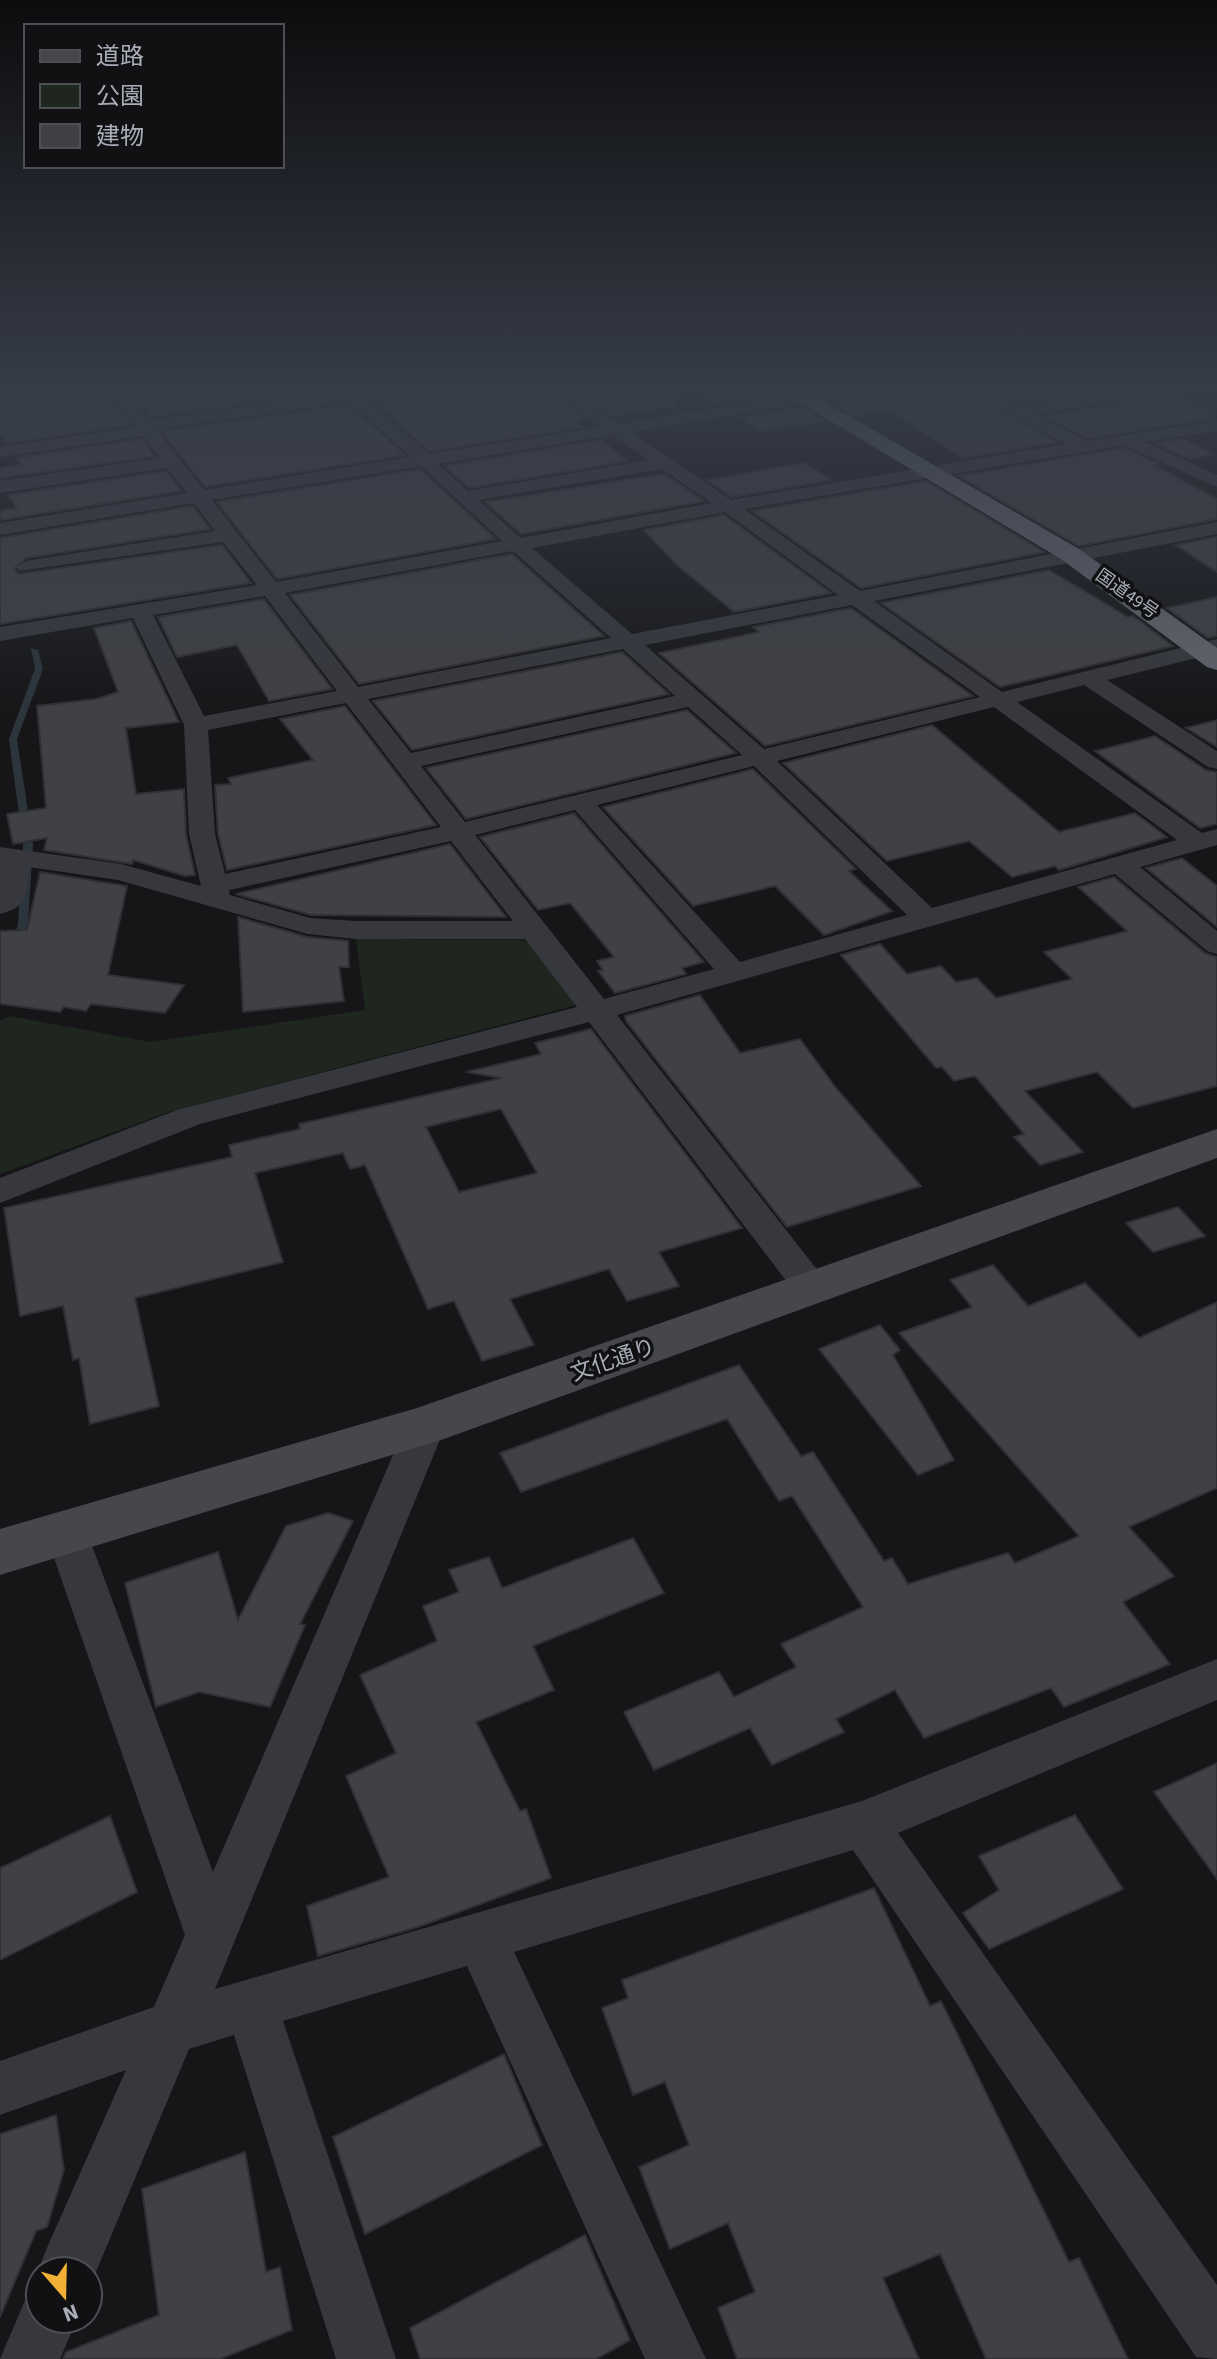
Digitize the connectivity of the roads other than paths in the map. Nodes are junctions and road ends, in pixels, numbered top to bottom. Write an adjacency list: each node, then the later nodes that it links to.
1 (199, 497): 8 (street); 9 (street)
2 (463, 497): 10 (street)
3 (715, 497): 6 (street)
4 (778, 497): 6 (street)
5 (969, 497): 11 (highway, 国道49号)
6 (728, 506): 10 (street); 14 (street)
7 (1217, 528): 11 (street)
8 (0, 529)
9 (229, 535): 12 (street); 13 (street)
10 (516, 544): 13 (street); 17 (street)
11 (1070, 554): 14 (street); 18 (highway, 国道49号)
12 (26, 567)
13 (272, 589): 15 (street); 20 (street)
14 (857, 596): 17 (street); 22 (street)
15 (140, 611): 16 (street); 23 (street)
16 (0, 634)
17 (627, 641): 20 (street); 21 (street)
18 (1212, 652): 19 (street)
19 (1089, 678): 22 (street); 26 (street)
20 (351, 696): 23 (street); 25 (street)
21 (693, 699): 24 (street); 25 (street)
22 (1003, 700): 24 (street); 29 (street)
23 (196, 725): 32 (street)
24 (761, 759): 27 (street); 34 (street)
25 (404, 762): 28 (street)
26 (1217, 762)
27 (581, 802): 28 (street); 37 (street)
28 (459, 831): 32 (street); 35 (street)
29 (1207, 840): 31 (street)
30 (8, 856): 32 (street); 33 (street)
31 (1120, 864): 34 (street); 36 (street)
32 (216, 891): 35 (street)
33 (0, 906)
34 (926, 918): 37 (street)
35 (536, 930): 38 (street)
36 (1217, 945)
37 (733, 972): 38 (street)
38 (600, 1010): 40 (street); 41 (street)
39 (1217, 1143): 41 (street, 文化通り)
40 (0, 1191)
41 (813, 1290): 42 (street, 文化通り)
42 (426, 1425): 43 (street, 文化通り); 47 (street)
43 (66, 1532): 44 (street, 文化通り); 47 (street)
44 (0, 1552)
45 (1217, 1679): 46 (street)
46 (863, 1824): 48 (street); 54 (street)
47 (211, 1936): 50 (street)
48 (480, 1937): 49 (street); 57 (street)
49 (251, 2004): 50 (street); 56 (street)
50 (170, 2028): 51 (street); 52 (street)
51 (0, 2088)
52 (74, 2255)
53 (40, 2335): 55 (street)
54 (1217, 2336)
55 (30, 2359)
56 (366, 2359)
57 (676, 2359)

